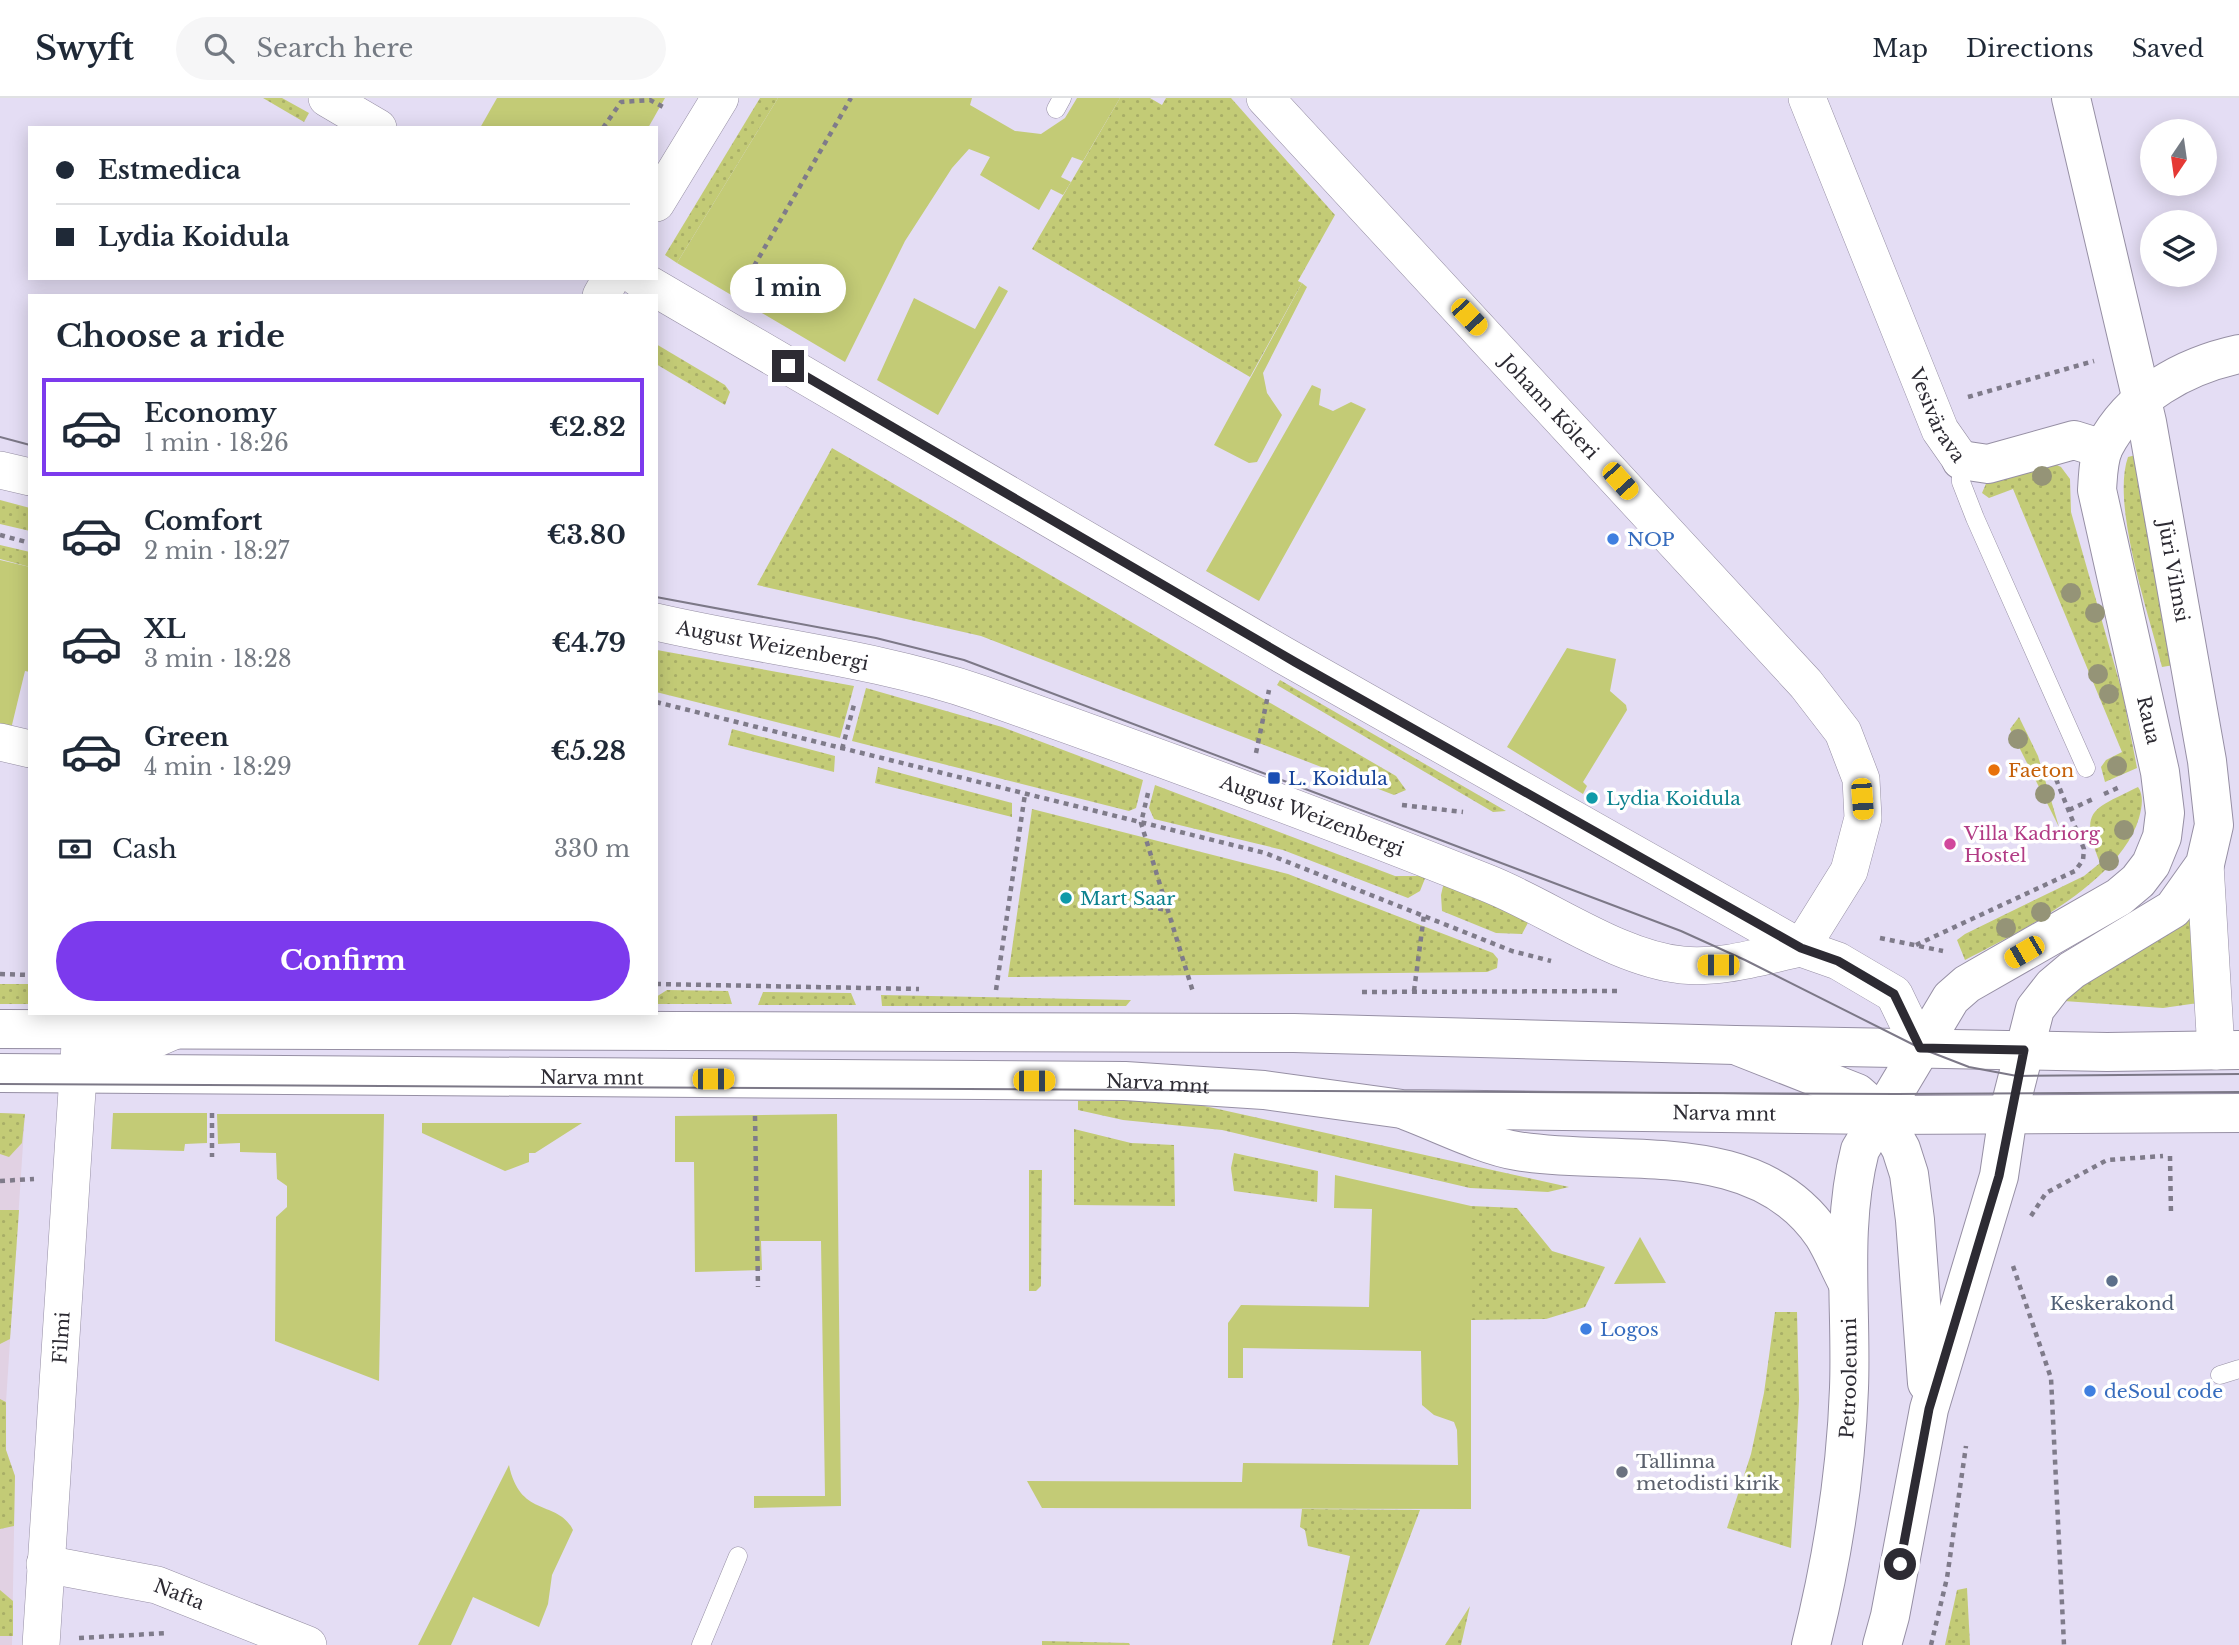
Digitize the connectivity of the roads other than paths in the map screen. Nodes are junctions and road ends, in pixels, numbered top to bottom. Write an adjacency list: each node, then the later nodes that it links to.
1 (327, 98): 6 (street)
2 (720, 98): 7 (street)
3 (1265, 98): 20 (street, Johann Köleri)
4 (1807, 98): 12 (street, Vesivärava)
5 (2071, 98): 10 (main road, Jüri Vilmsi)
6 (376, 126)
7 (658, 200)
8 (641, 280): 20 (street)
9 (2239, 354): 10 (main road, Raua)
10 (2142, 398): 11 (main road, Raua); 19 (main road, Jüri Vilmsi)
11 (2103, 449): 12 (main road); 25 (main road, Raua)
12 (1961, 460): 18 (lane, Vesivärava)
13 (0, 470): 14 (street)
14 (28, 477)
15 (658, 622): 20 (street, August Weizenbergi)
16 (0, 742): 17 (street)
17 (28, 749)
18 (2086, 768)
19 (2205, 864): 26 (main road); 27 (street, Jüri Vilmsi)
20 (1801, 948): 25 (street)
21 (182, 1022): 23 (main road, Narva mnt); 24 (main road, Narva mnt); 29 (street, Narva mnt)
22 (0, 1029): 23 (main road, Narva mnt)
23 (81, 1029): 29 (street, Filmi)
24 (1735, 1045): 25 (main road, Narva mnt); 32 (main road)
25 (1920, 1048): 26 (main road, Narva mnt); 32 (main road, Raua)
26 (2024, 1050): 27 (main road, Narva mnt); 33 (main road)
27 (2227, 1050)
28 (0, 1073): 29 (main road, Narva mnt)
29 (77, 1073): 30 (main road, Narva mnt); 39 (street, Filmi)
30 (1402, 1109): 32 (main road, Narva mnt); 34 (main road)
31 (2239, 1113): 33 (main road, Narva mnt)
32 (1882, 1115): 33 (main road, Narva mnt); 34 (main road, Petrooleumi); 37 (main road)
33 (2008, 1115): 37 (main road)
34 (1847, 1282): 43 (main road, Petrooleumi)
35 (2239, 1369): 36 (lane)
36 (2220, 1375)
37 (1929, 1409): 44 (main road)
38 (738, 1556): 42 (lane)
39 (45, 1564): 40 (street, Filmi); 41 (street, Nafta)
40 (41, 1645)
41 (308, 1645)
42 (701, 1645)
43 (1811, 1645)
44 (1882, 1645)

